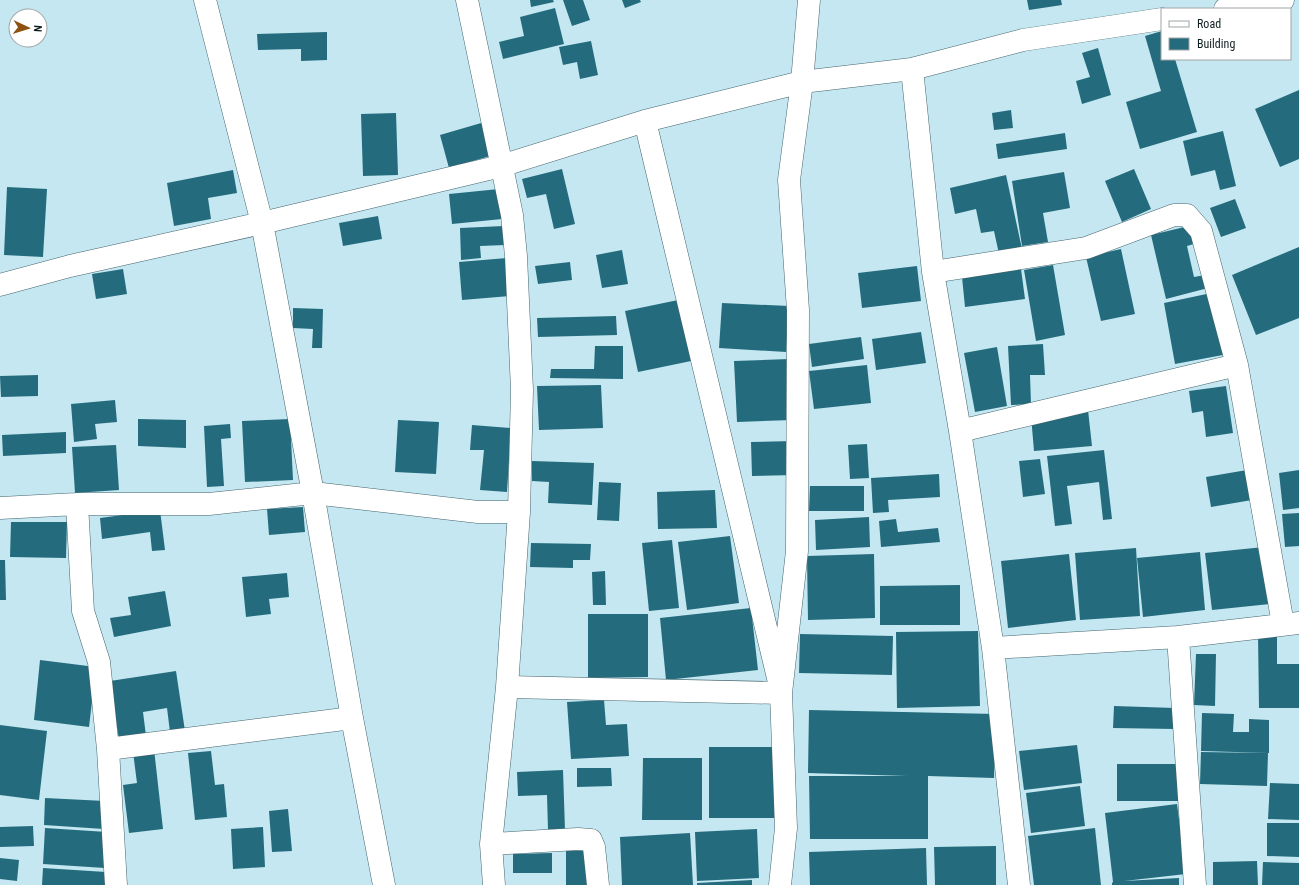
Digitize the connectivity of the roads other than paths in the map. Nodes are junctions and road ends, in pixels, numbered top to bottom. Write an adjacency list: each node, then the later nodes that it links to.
1 (205, 0): 11 (street)
2 (467, 0): 10 (street)
3 (809, 0): 8 (street)
4 (1283, 0): 5 (street)
5 (1231, 8)
6 (1161, 19): 7 (street)
7 (912, 69): 8 (street); 12 (street)
8 (802, 82): 9 (street); 24 (street)
9 (645, 121): 10 (street); 24 (street)
10 (501, 166): 11 (street); 19 (street)
11 (262, 223): 13 (street); 16 (street)
12 (933, 272): 14 (street); 15 (street)
13 (0, 286)
14 (1237, 365): 15 (street); 20 (street)
15 (960, 431): 22 (street)
16 (312, 492): 17 (street); 19 (street); 25 (street)
17 (77, 504): 18 (street); 26 (street)
18 (0, 508)
19 (519, 512): 23 (street)
20 (1291, 624): 21 (street)
21 (1178, 636): 22 (street); 34 (street)
22 (993, 648): 33 (street)
23 (507, 688): 24 (street); 27 (street)
24 (781, 693): 32 (street)
25 (352, 718): 26 (street); 29 (street)
26 (108, 749): 28 (street)
27 (491, 844): 30 (street); 31 (street)
28 (116, 885)
29 (384, 885)
30 (494, 885)
31 (598, 885)
32 (780, 885)
33 (1019, 885)
34 (1195, 885)

